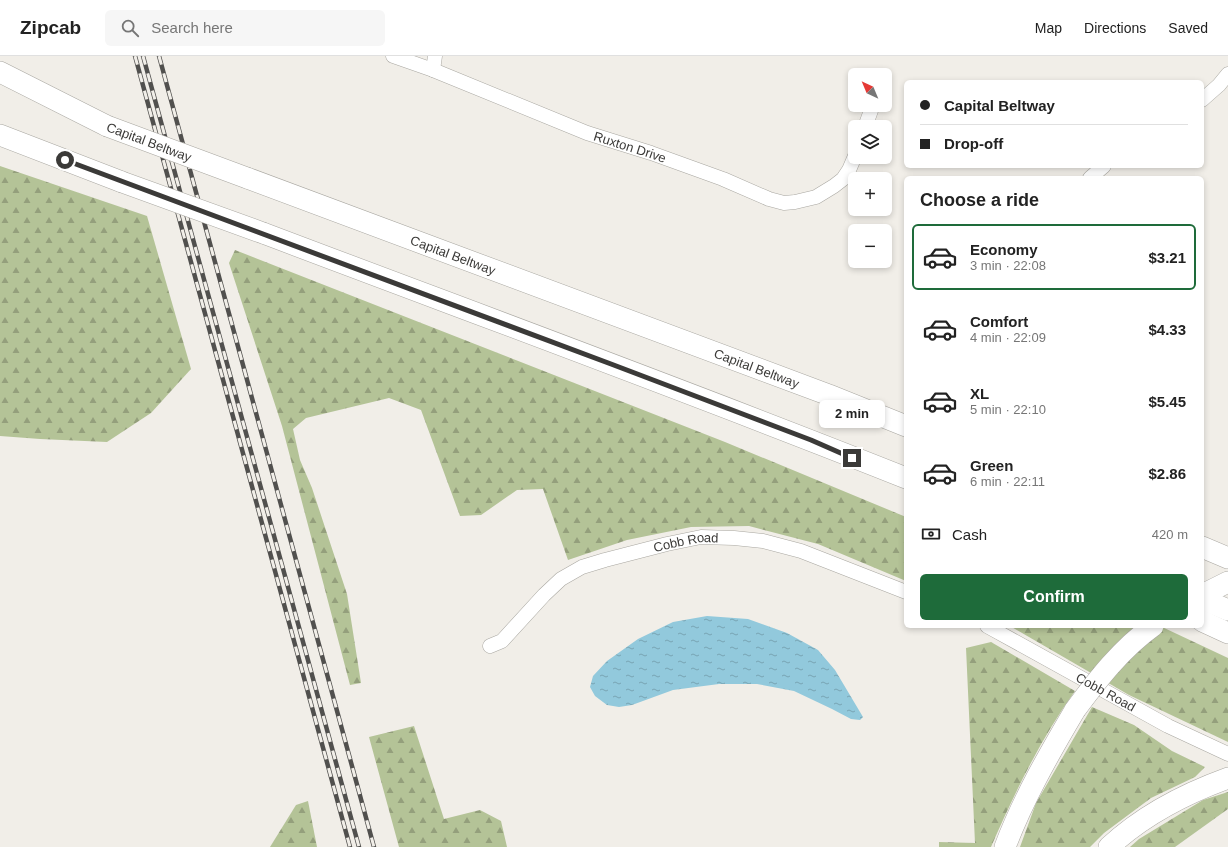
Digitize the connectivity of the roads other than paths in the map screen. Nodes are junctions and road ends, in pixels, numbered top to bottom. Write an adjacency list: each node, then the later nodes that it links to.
1 (393, 56): 3 (street, Ruxton Drive)
2 (435, 56): 3 (street)
3 (433, 70): 10 (street, Ruxton Drive)
4 (0, 72): 8 (highway)
5 (1228, 74): 7 (street)
6 (0, 85): 8 (highway, Capital Beltway)
7 (1204, 98)
8 (107, 126): 13 (highway, Capital Beltway, bridge)
9 (0, 135): 14 (highway, bridge)
10 (852, 164)
11 (1102, 168): 12 (street)
12 (1092, 176)
13 (904, 425)
14 (811, 440): 15 (highway); 16 (highway)
15 (904, 477)
16 (904, 482)
17 (1204, 536): 18 (highway)
18 (1228, 545)
19 (1204, 548): 20 (highway)
20 (1228, 558)
21 (1228, 582): 23 (highway)
22 (904, 591): 30 (street, Cobb Road)
23 (1204, 594)
24 (1204, 600): 25 (highway)
25 (1228, 610)
26 (1204, 621): 29 (highway)
27 (991, 628): 31 (street, Cobb Road)
28 (1151, 628): 33 (highway, bridge)
29 (1228, 633)
30 (490, 646)
31 (1228, 754)
32 (1228, 778): 34 (highway)
33 (1005, 847)
34 (1109, 847)

